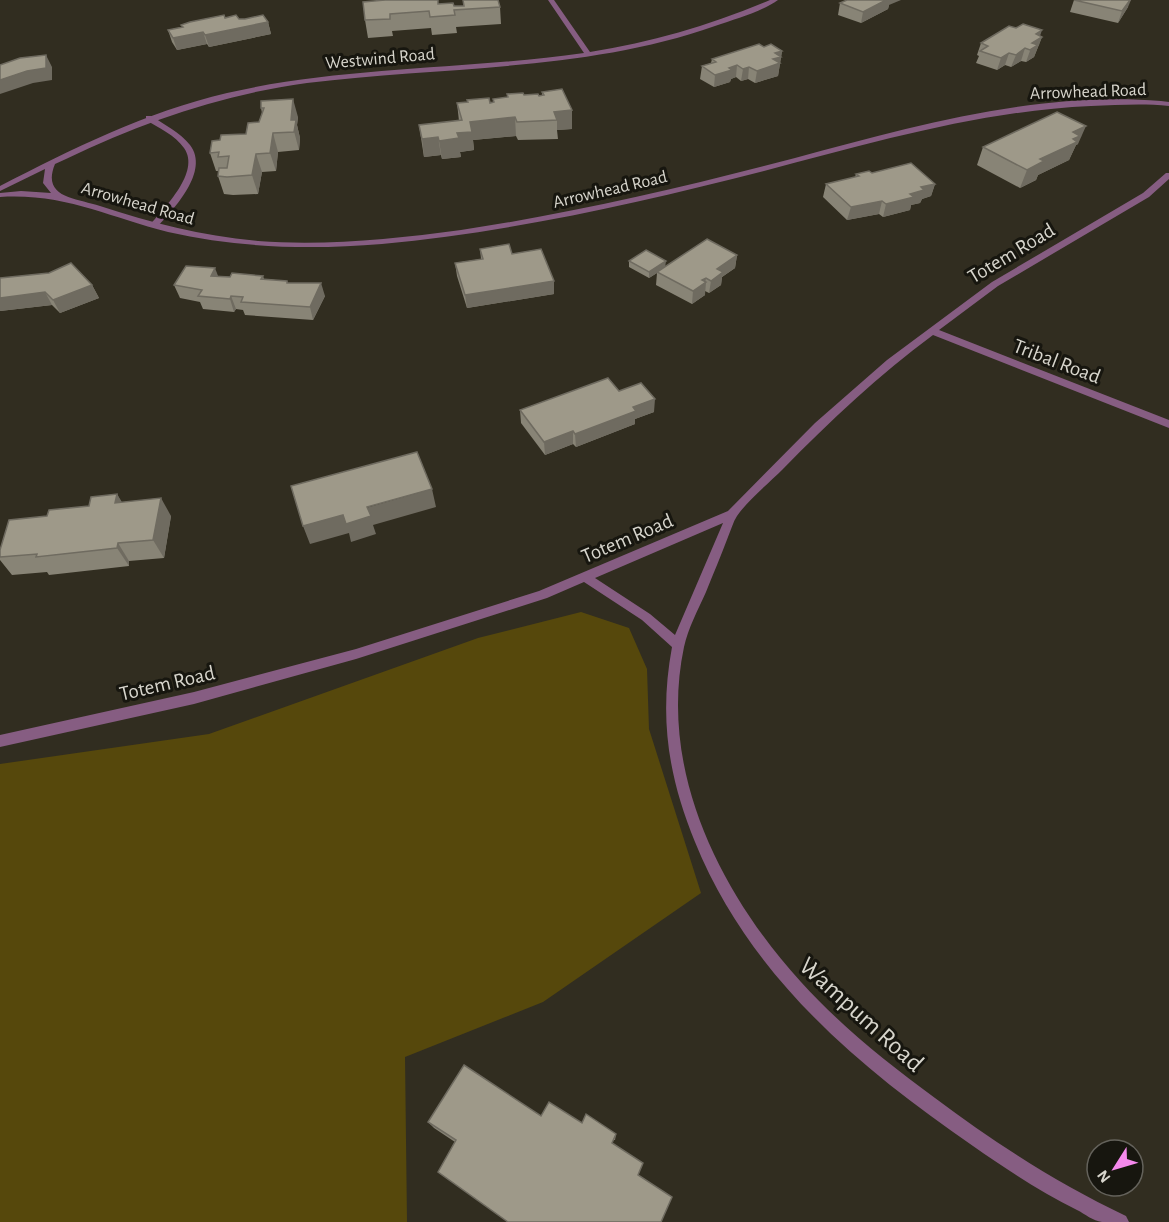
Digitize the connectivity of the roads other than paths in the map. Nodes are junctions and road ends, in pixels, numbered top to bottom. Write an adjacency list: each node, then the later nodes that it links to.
1 (550, 0): 3 (street)
2 (775, 0): 3 (street, Westwind Road)
3 (588, 54): 5 (street, Westwind Road)
4 (1169, 104): 11 (street, Arrowhead Road)
5 (149, 118): 6 (street, Westwind Road); 11 (street)
6 (52, 161): 8 (street, Westwind Road); 10 (street, Arrowhead Road)
7 (1169, 175): 12 (street, Totem Road)
8 (0, 189)
9 (0, 195): 10 (street, Arrowhead Road)
10 (57, 195): 11 (street, Arrowhead Road)
11 (154, 225)
12 (932, 331): 13 (street, Tribal Road); 14 (street, Totem Road)
13 (1169, 424)
14 (732, 514): 15 (street, Totem Road); 16 (street, Wampum Road)
15 (585, 577): 16 (street); 17 (street, Totem Road)
16 (678, 645): 18 (street, Wampum Road)
17 (0, 741)
18 (1120, 1222)

